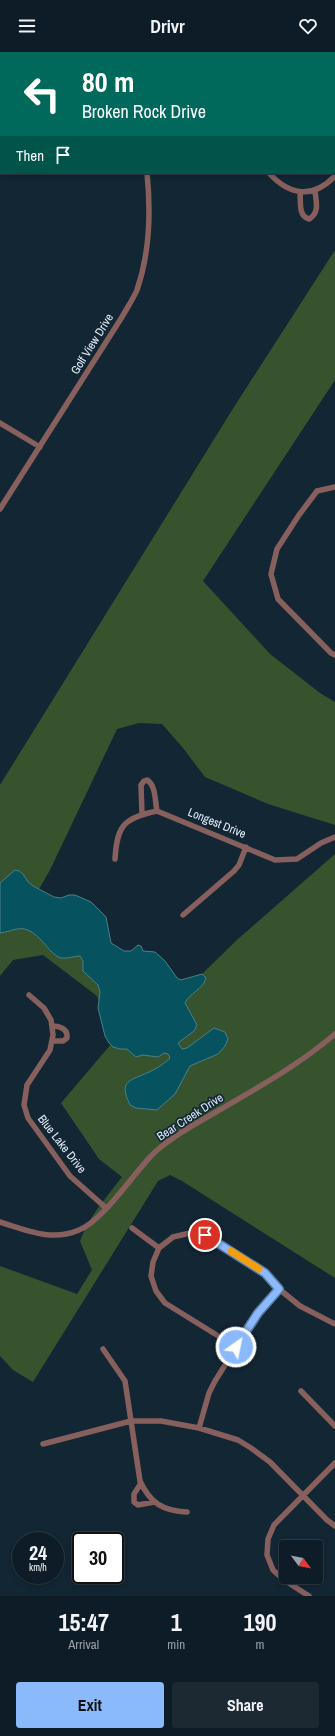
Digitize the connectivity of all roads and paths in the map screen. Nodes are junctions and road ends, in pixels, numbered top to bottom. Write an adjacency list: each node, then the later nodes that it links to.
1 (147, 174): 7 (street, Golf View Drive)
2 (270, 174): 5 (street)
3 (335, 176): 4 (street)
4 (315, 191): 5 (street); 5 (street)
5 (300, 192)
6 (0, 423): 7 (street)
7 (40, 447): 9 (street, Golf View Drive)
8 (335, 486): 10 (street)
9 (0, 509)
10 (335, 655)
11 (157, 811): 12 (street); 12 (street); 14 (street, Longest Drive)
12 (142, 814): 15 (street)
13 (335, 837): 14 (street, Longest Drive)
14 (246, 847): 16 (street)
15 (116, 859)
16 (183, 915)
17 (29, 995): 18 (street)
18 (52, 1026): 20 (street); 20 (street)
19 (335, 1034): 21 (street, Bear Creek Drive)
20 (53, 1041): 21 (street, Blue Lake Drive)
21 (106, 1208): 22 (street, Bear Creek Drive)
22 (0, 1222)
23 (132, 1228): 24 (street)
24 (159, 1248): 25 (street); 27 (street)
25 (279, 1289): 26 (street); 27 (street)
26 (335, 1324)
27 (236, 1347): 32 (street)
28 (103, 1350): 30 (street)
29 (301, 1392): 31 (street)
30 (131, 1421): 32 (street); 33 (street); 35 (street)
31 (335, 1426)
32 (199, 1428): 36 (street)
33 (43, 1444)
34 (335, 1463): 36 (street)
35 (141, 1483): 37 (street); 37 (street)
36 (303, 1495): 39 (street); 40 (street)
37 (154, 1502): 38 (street)
38 (188, 1512)
39 (335, 1526)
40 (309, 1596)

